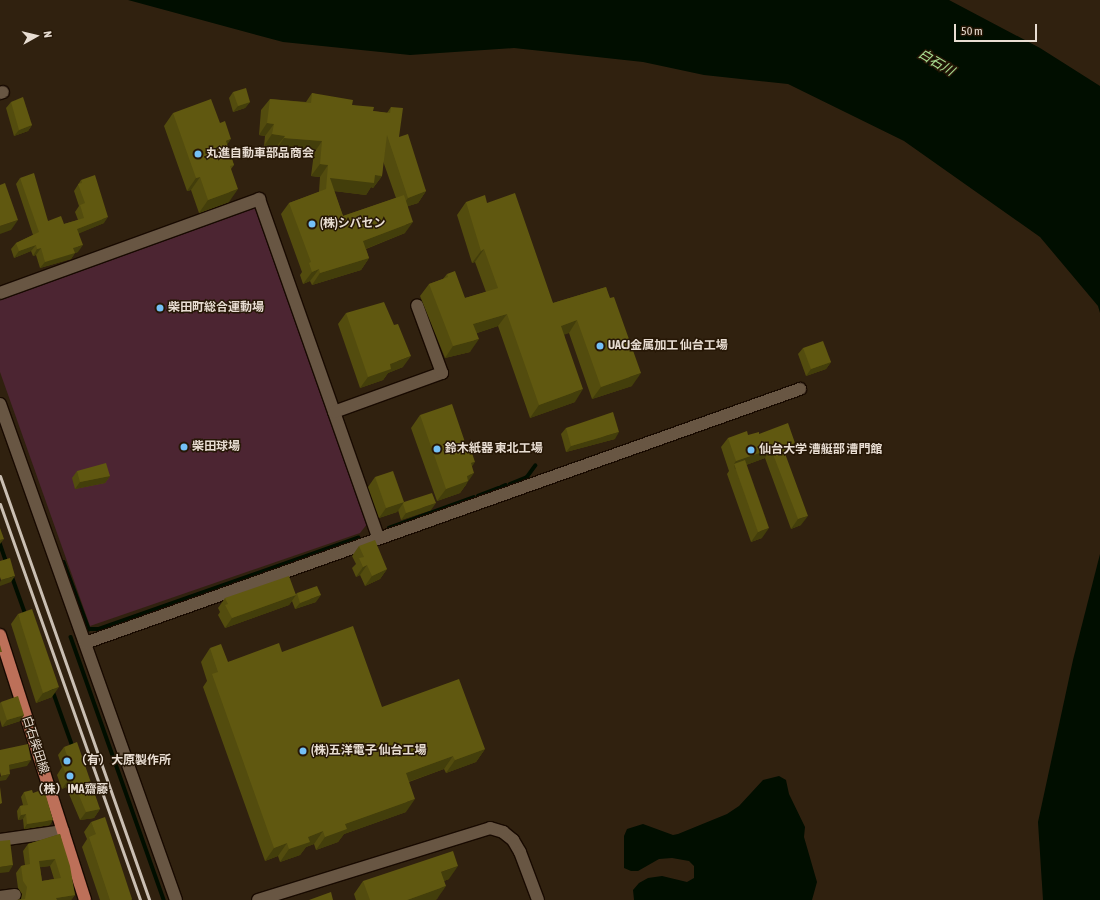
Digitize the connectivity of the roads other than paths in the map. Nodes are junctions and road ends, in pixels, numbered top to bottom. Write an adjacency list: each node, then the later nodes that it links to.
1 (0, 293): 5 (street)
2 (417, 305): 5 (street)
3 (800, 389): 6 (street)
4 (0, 404): 8 (street)
5 (334, 412): 6 (street)
6 (378, 537): 8 (street)
7 (1, 640): 9 (main road, 白石柴田線)
8 (85, 643): 14 (street)
9 (63, 831): 10 (street); 13 (main road, 白石柴田線)
10 (0, 840)
11 (15, 895): 12 (street)
12 (0, 897)
13 (86, 900)
14 (176, 900)
15 (258, 900): 16 (street)
16 (538, 900)

